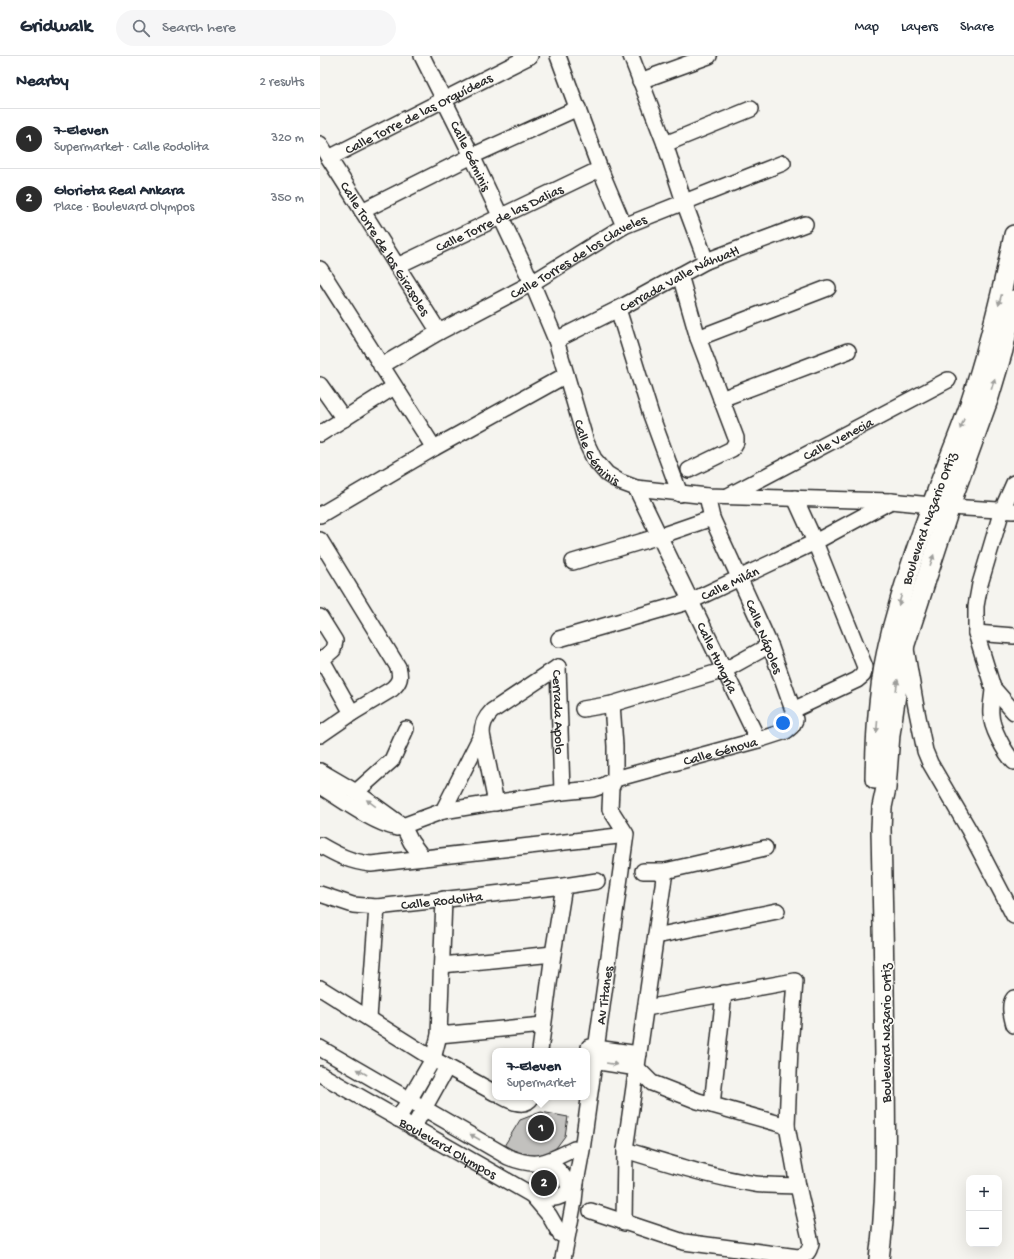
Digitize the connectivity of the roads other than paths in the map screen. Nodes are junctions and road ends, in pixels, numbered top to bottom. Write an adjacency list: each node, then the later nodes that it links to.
1 (422, 56): 7 (street, Calle Géminis)
2 (530, 56): 7 (street, Calle Torre de las Orquídeas)
3 (558, 56): 8 (street)
4 (631, 56): 6 (street)
5 (709, 56): 6 (street)
6 (640, 81): 11 (street)
7 (443, 99): 12 (street, Calle Géminis); 13 (street, Calle Torre de las Orquídeas)
8 (578, 108): 12 (street); 15 (street)
9 (751, 110): 11 (street)
10 (320, 144): 13 (street, Calle Torre de los Girasoles)
11 (665, 144): 16 (street)
12 (472, 156): 17 (street); 18 (street, Calle Géminis)
13 (329, 158): 17 (street, Calle Torre de los Girasoles)
14 (783, 164): 16 (street, Calle Torres de los Claveles)
15 (600, 169): 18 (street, Calle Torre de las Dalias); 20 (street)
16 (684, 202): 20 (street, Calle Torres de los Claveles); 22 (street)
17 (362, 211): 23 (street, Calle Torre de los Girasoles)
18 (500, 216): 23 (street, Calle Torre de las Dalias); 26 (street, Calle Géminis)
19 (805, 224): 22 (street, Cerrada Valle Náhuatl)
20 (624, 226): 26 (street, Calle Torres de los Claveles)
21 (1014, 235): 52 (main road, Boulevard Nazario Ortiz, one-way to 52)
22 (706, 260): 25 (street, Cerrada Valle Náhuatl)
23 (397, 266): 31 (street, Calle Torre de los Girasoles)
24 (320, 269): 28 (street)
25 (680, 275): 30 (street, Cerrada Valle Náhuatl); 32 (street)
26 (532, 283): 31 (street, Calle Torres de los Claveles); 33 (street, Calle Géminis)
27 (828, 288): 32 (street)
28 (325, 289): 35 (street)
29 (1014, 300): 52 (main road, Boulevard Nazario Ortiz, one-way to 29)
30 (618, 310): 33 (street, Cerrada Valle Náhuatl); 47 (street)
31 (439, 332): 35 (street, Calle Torres de los Claveles)
32 (698, 338): 40 (street)
33 (556, 340): 36 (street, Calle Géminis)
34 (848, 351): 40 (street)
35 (381, 366): 39 (street)
36 (566, 375): 43 (street); 46 (street, Calle Géminis)
37 (948, 380): 49 (street, Calle Venecia)
38 (320, 385): 41 (street)
39 (394, 387): 41 (street); 43 (street)
40 (721, 399): 44 (street)
41 (344, 419): 42 (street)
42 (320, 434)
43 (434, 448): 54 (street)
44 (689, 470)
45 (1014, 483): 53 (street)
46 (636, 488): 47 (street, Calle Géminis); 56 (street, Calle Hungría)
47 (680, 494): 48 (street, Calle Géminis)
48 (707, 496): 49 (street, Calle Géminis); 55 (street, Calle Nápoles)
49 (727, 497): 50 (street, Calle Géminis)
50 (795, 498): 51 (street, Calle Géminis); 58 (street)
51 (891, 501): 52 (street, Calle Géminis); 58 (street, Calle Milán)
52 (941, 506): 53 (street, Calle Géminis); 66 (main road, Boulevard Nazario Ortiz, one-way to 52); 87 (main road, Boulevard Nazario Ortiz, one-way to 87)
53 (1008, 510): 63 (street)
54 (320, 515)
55 (712, 518): 56 (street); 60 (street, Calle Nápoles)
56 (660, 536): 59 (street); 61 (street, Calle Hungría)
57 (320, 540): 75 (street)
58 (815, 542): 60 (street, Calle Milán); 73 (street)
59 (573, 562)
60 (740, 578): 61 (street, Calle Milán); 67 (street, Calle Nápoles)
61 (691, 601): 65 (street, Calle Milán); 69 (street, Calle Hungría)
62 (320, 617): 68 (street)
63 (976, 633): 64 (street); 70 (street)
64 (1014, 636)
65 (559, 639)
66 (905, 644): 87 (main road, Boulevard Nazario Ortiz, one-way to 66); 102 (street)
67 (770, 645): 69 (street); 73 (street, Calle Nápoles)
68 (321, 661): 75 (street)
69 (724, 670): 71 (street); 79 (street, Calle Hungría)
70 (993, 688): 74 (street); 80 (street)
71 (612, 704): 72 (street); 82 (street)
72 (583, 709)
73 (793, 710): 79 (street, Calle Génova)
74 (1014, 712)
75 (352, 713): 78 (street)
76 (406, 729): 84 (street)
77 (482, 734): 85 (street, Cerrada Apolo); 86 (street); 88 (street, Cerrada Apolo)
78 (320, 735)
79 (758, 740): 82 (street, Calle Génova)
80 (1014, 762)
81 (320, 771): 84 (street)
82 (615, 779): 85 (street, Calle Génova); 90 (street)
83 (320, 786): 89 (street)
84 (356, 792): 89 (street, one-way to 84)
85 (562, 792): 86 (street)
86 (496, 803): 88 (street)
87 (882, 807): 146 (main road, Boulevard Nazario Ortiz)
88 (443, 811): 89 (street)
89 (403, 826): 93 (street)
90 (620, 832): 93 (street); 116 (street, Av Titanes)
91 (320, 845): 93 (street)
92 (765, 848): 95 (street)
93 (424, 858)
94 (643, 871): 95 (street)
95 (666, 871): 103 (street)
96 (597, 881): 97 (street, Calle Rodolita)
97 (564, 886): 99 (street, Calle Rodolita); 104 (street)
98 (320, 894): 100 (street, Calle Rodolita)
99 (444, 899): 100 (street, Calle Rodolita); 105 (street)
100 (377, 907): 110 (street)
101 (778, 911): 103 (street)
102 (1014, 916)
103 (656, 936): 109 (street)
104 (553, 954): 105 (street); 111 (street)
105 (442, 965): 113 (street)
106 (320, 988): 110 (street)
107 (724, 993): 109 (street); 128 (street); 131 (street)
108 (1014, 998): 112 (street)
109 (646, 1008): 118 (street)
110 (369, 1018): 117 (street)
111 (543, 1025): 113 (street); 115 (street)
112 (1014, 1025)
113 (439, 1035): 117 (street)
114 (320, 1048): 123 (street, Boulevard Olympos, one-way to 114)
115 (540, 1048)
116 (591, 1055): 118 (street); 119 (street, Av Titanes)
117 (433, 1059): 120 (street); 123 (street)
118 (638, 1061): 128 (street); 134 (street)
119 (590, 1066)
120 (447, 1067): 122 (street); 129 (street)
121 (320, 1074): 130 (street, Boulevard Olympos)
122 (492, 1091)
123 (410, 1100): 129 (street, Boulevard Olympos); 130 (street)
124 (509, 1100): 125 (street)
125 (528, 1100)
126 (582, 1100): 133 (street, Av Titanes)
127 (587, 1100): 139 (street, Av Titanes)
128 (712, 1105): 131 (street)
129 (424, 1108): 132 (street); 135 (street, Boulevard Olympos, one-way to 129)
130 (398, 1119): 132 (street, Boulevard Olympos)
131 (787, 1126): 138 (street)
132 (413, 1128): 137 (street, Boulevard Olympos)
133 (574, 1149): 136 (street, Boulevard Olympos); 139 (street, Av Titanes)
134 (625, 1150): 138 (street); 142 (street)
135 (508, 1156): 136 (street, Boulevard Olympos); 137 (street)
136 (545, 1162): 139 (street)
137 (498, 1176): 140 (street, Boulevard Olympos)
138 (798, 1186): 142 (street)
139 (570, 1189): 140 (street, Boulevard Olympos); 143 (street, Av Titanes); 145 (street, Av Titanes)
140 (532, 1196): 143 (street)
141 (591, 1211): 142 (street)
142 (624, 1223)
143 (560, 1234): 144 (street, Av Titanes)
144 (555, 1259)
145 (563, 1259)
146 (879, 1259)

